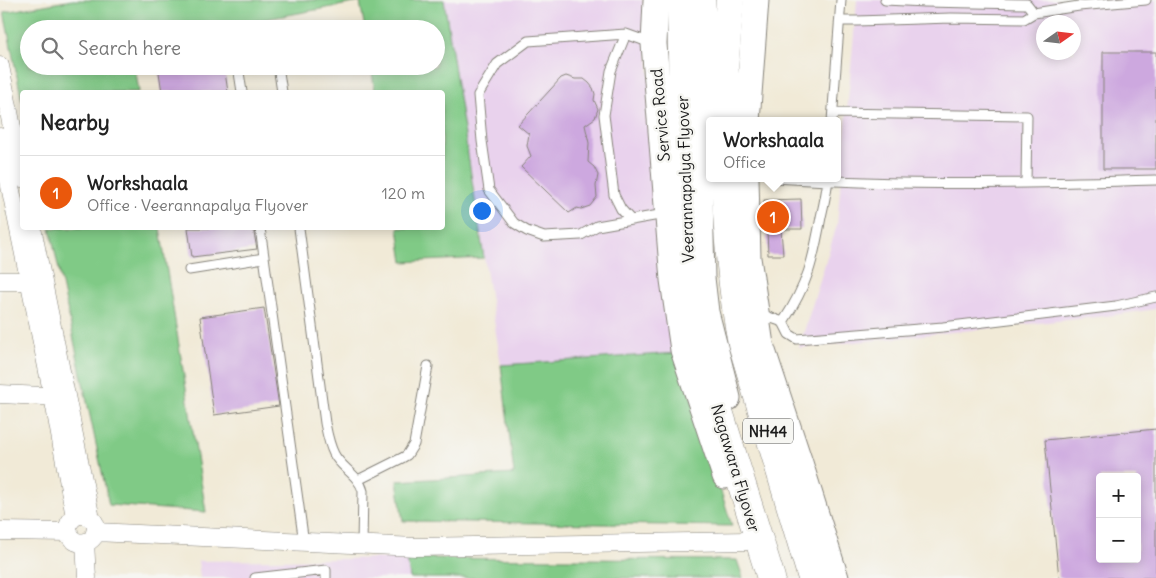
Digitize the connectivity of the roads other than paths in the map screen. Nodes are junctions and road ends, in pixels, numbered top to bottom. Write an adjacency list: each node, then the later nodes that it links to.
1 (656, 0): 12 (street, Service Road)
2 (681, 0): 46 (highway, Veerannapalya Flyover / NH44)
3 (703, 0): 14 (street)
4 (730, 0): 14 (highway, NH44)
5 (756, 0): 21 (street)
6 (842, 0): 10 (lane)
7 (886, 0): 9 (lane)
8 (1146, 0): 9 (lane)
9 (1034, 13): 10 (lane)
10 (840, 20): 22 (lane)
11 (626, 34): 12 (lane); 34 (lane); 34 (lane)
12 (654, 44): 32 (street, Service Road)
13 (0, 66): 25 (street)
14 (713, 66): 19 (street, NH44); 20 (highway, NH44)
15 (239, 75): 17 (lane)
16 (279, 75): 18 (lane)
17 (242, 90)
18 (282, 90)
19 (709, 117)
20 (723, 117)
21 (747, 117)
22 (832, 117): 31 (lane)
23 (0, 137): 33 (street)
24 (706, 149): 61 (street, NH44)
25 (20, 168)
26 (841, 180): 31 (lane)
27 (1156, 180): 31 (lane)
28 (726, 182): 44 (highway, NH44)
29 (746, 182): 44 (street)
30 (828, 182): 45 (lane)
31 (1026, 183)
32 (668, 213): 34 (lane); 53 (street, Service Road)
33 (20, 215)
34 (630, 219)
35 (24, 230): 42 (street)
36 (32, 230): 42 (street)
37 (260, 230): 39 (lane)
38 (299, 230): 50 (lane)
39 (264, 258): 40 (lane); 54 (lane)
40 (189, 270)
41 (0, 281): 42 (street)
42 (37, 282): 49 (street)
43 (1156, 297): 45 (lane)
44 (746, 312): 45 (lane); 62 (highway, NH44); 63 (street)
45 (783, 322)
46 (702, 357): 60 (highway, Nagawara Flyover / NH44)
47 (428, 366): 50 (lane)
48 (0, 394): 49 (street)
49 (60, 397): 51 (street)
50 (358, 480): 55 (lane)
51 (83, 528): 52 (street); 54 (street); 56 (street)
52 (0, 531)
53 (747, 541): 55 (street); 59 (street, Service Road)
54 (304, 543): 55 (street)
55 (362, 545)
56 (87, 578)
57 (255, 578): 58 (lane)
58 (326, 578)
59 (758, 578)
60 (770, 578)
61 (782, 578)
62 (812, 578)
63 (836, 578)

